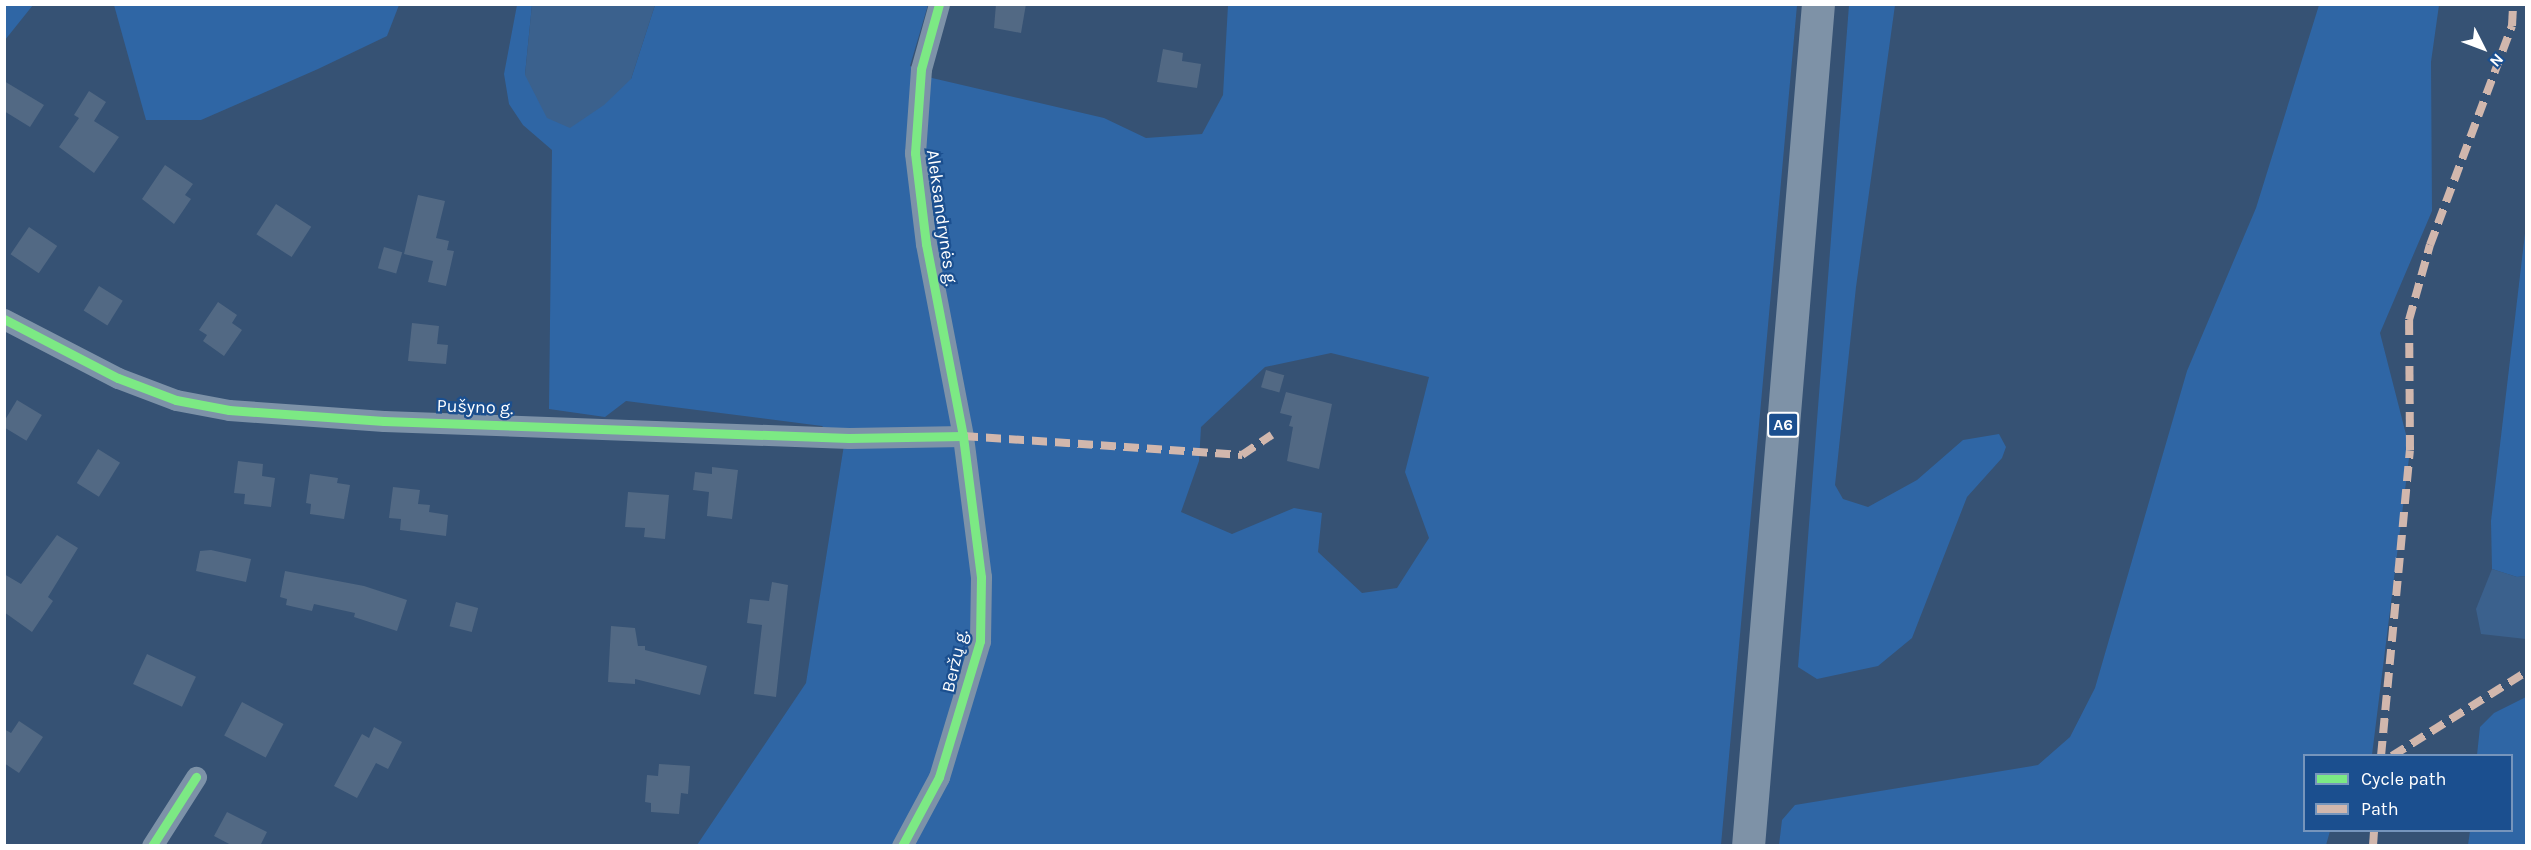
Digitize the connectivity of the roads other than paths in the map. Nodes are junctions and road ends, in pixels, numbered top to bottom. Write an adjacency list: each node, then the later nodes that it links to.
1 (939, 4): 4 (street, Aleksandrynės g.)
2 (1818, 4): 8 (highway, A6)
3 (8, 327): 4 (street, Pušyno g.)
4 (963, 436): 7 (street, Beržų g.)
5 (196, 777): 6 (street)
6 (152, 846)
7 (902, 846)
8 (1748, 846)

